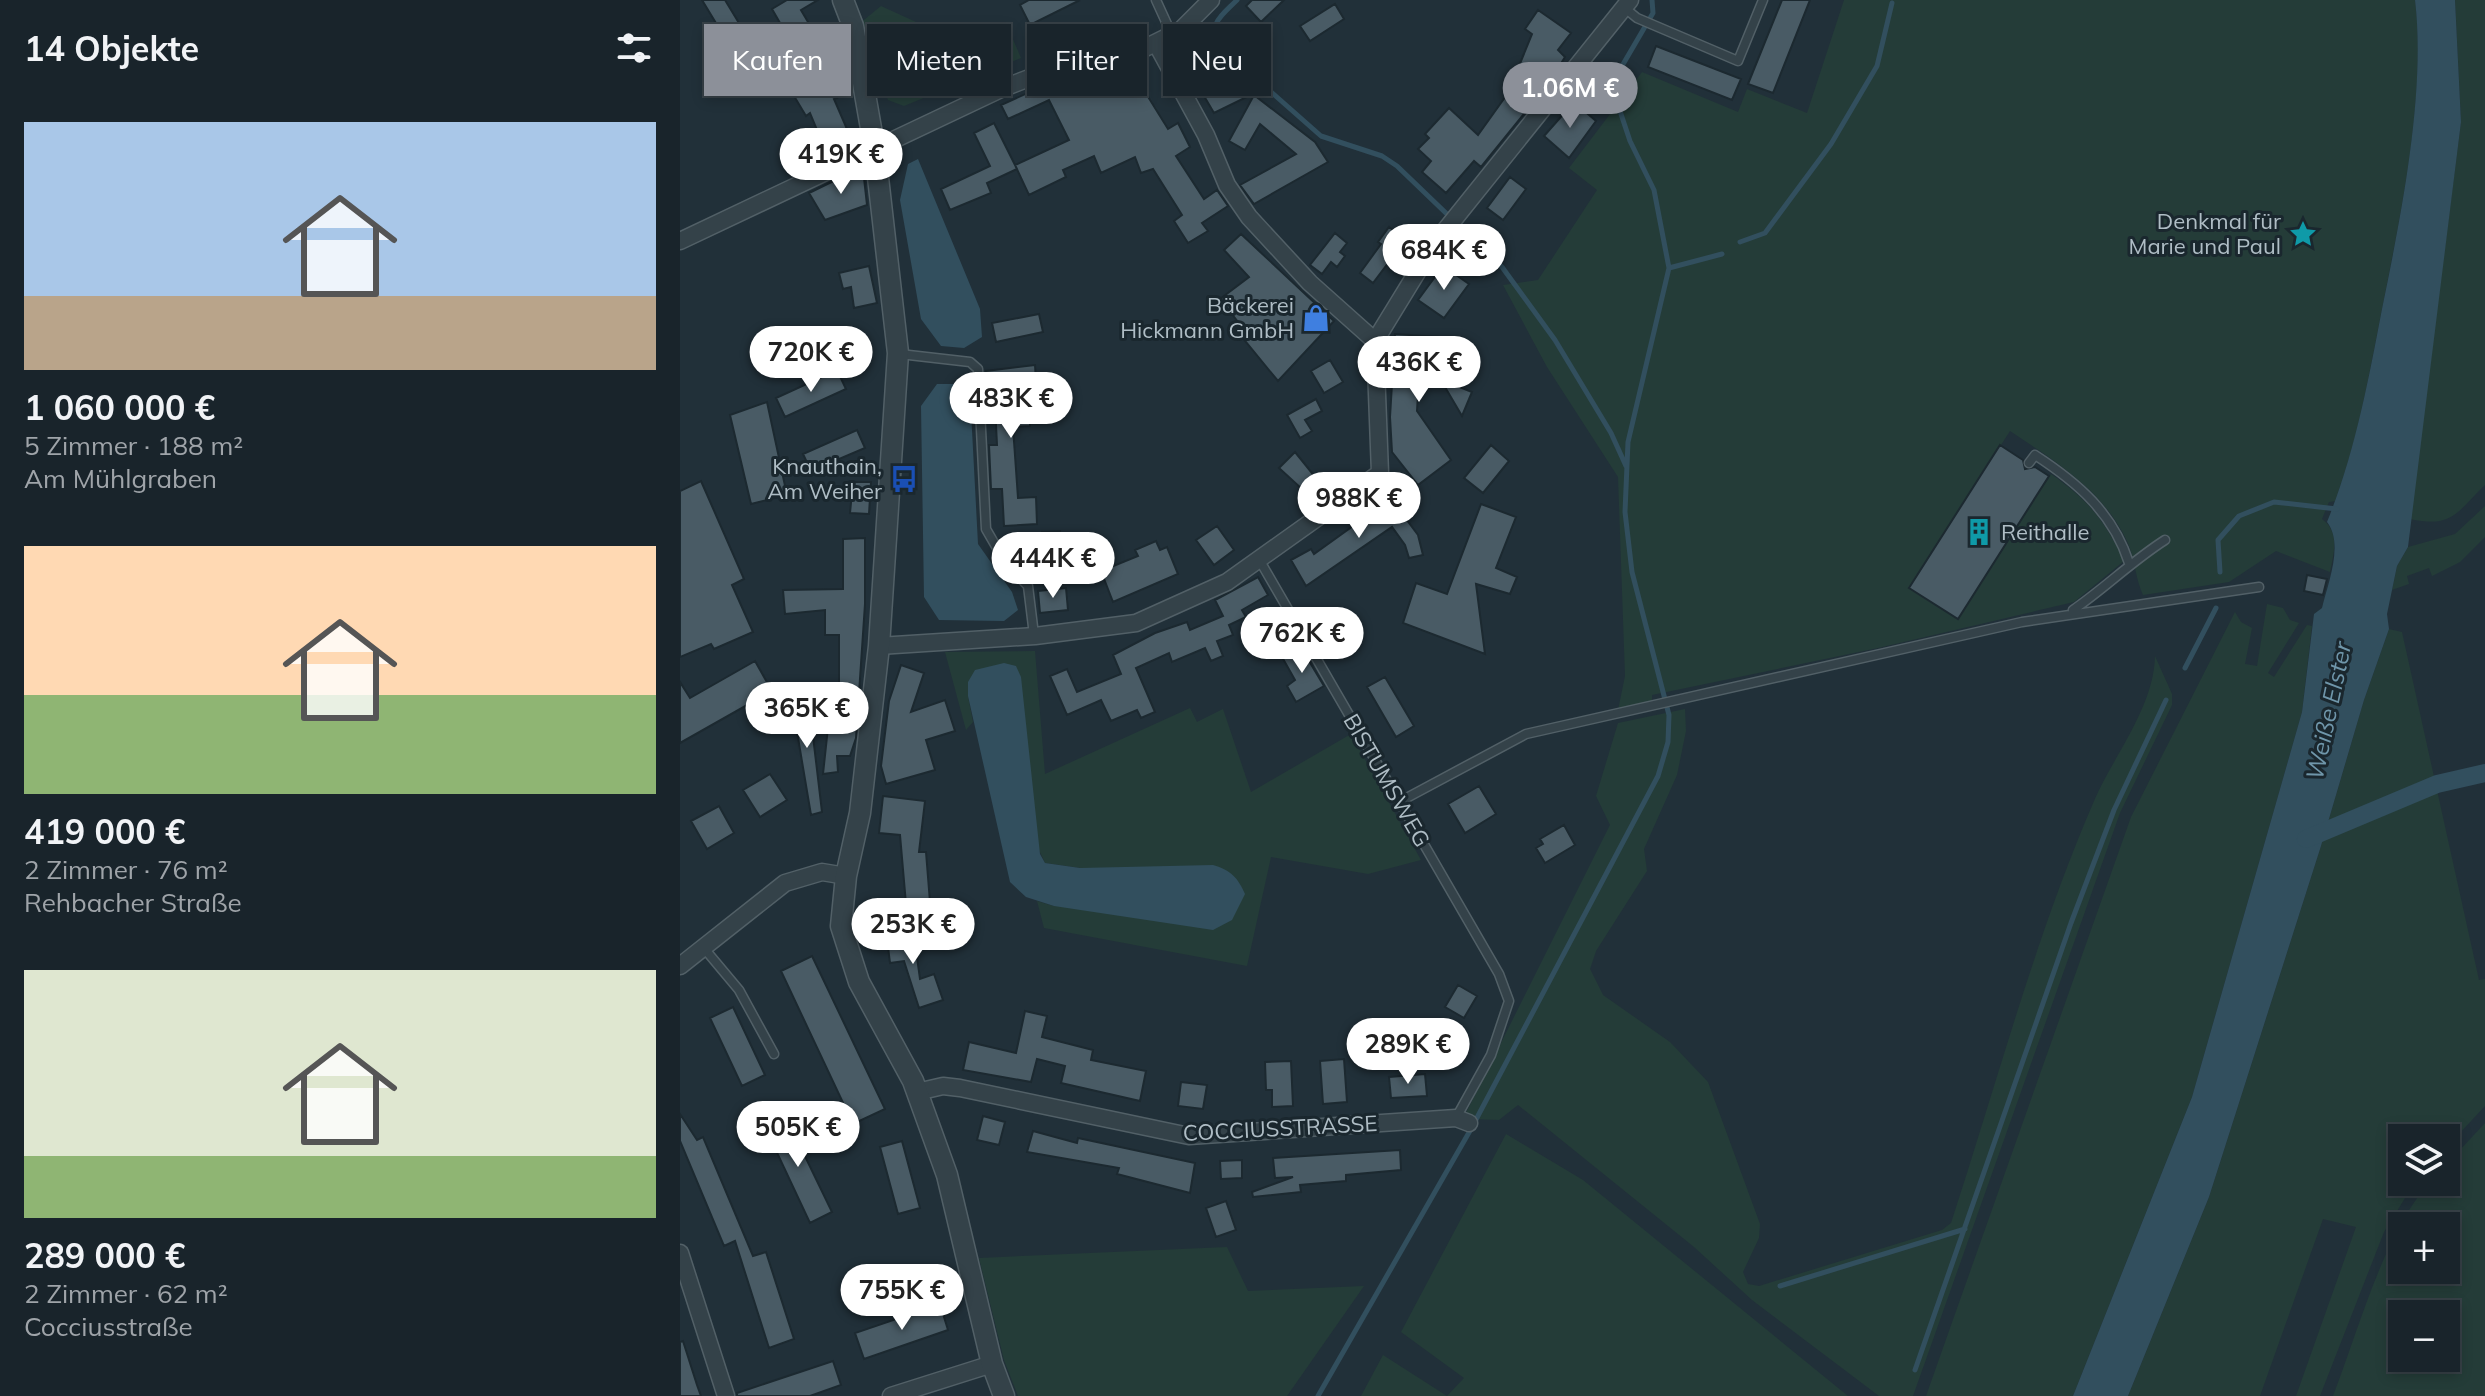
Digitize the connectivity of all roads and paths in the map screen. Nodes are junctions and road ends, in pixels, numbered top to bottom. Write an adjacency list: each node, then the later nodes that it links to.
1 (843, 0): 10 (street)
2 (1156, 0): 6 (lane)
3 (1211, 0): 7 (street)
4 (1763, 0): 5 (lane)
5 (1631, 9): 12 (street)
6 (1167, 24)
7 (1184, 24)
8 (1163, 40): 9 (street)
9 (1156, 43): 10 (street); 12 (street)
10 (875, 151): 11 (street); 13 (street)
11 (680, 241)
12 (1375, 341): 16 (street)
13 (898, 353): 20 (lane); 21 (street)
14 (2029, 463): 17 (lane)
15 (2165, 540): 17 (lane)
16 (1260, 561): 20 (street); 22 (lane, BISTUMSWEG)
17 (2129, 563): 19 (lane)
18 (2259, 587): 19 (lane)
19 (2069, 613): 22 (lane)
20 (1035, 636): 21 (street)
21 (879, 646): 23 (street)
22 (1399, 802): 26 (lane, BISTUMSWEG)
23 (846, 876): 24 (street); 28 (street)
24 (703, 947): 25 (street); 27 (lane)
25 (680, 966)
26 (1509, 1001): 29 (lane, COCCIUSSTRASSE)
27 (774, 1054)
28 (917, 1092): 29 (street, COCCIUSSTRASSE); 31 (street)
29 (1462, 1120)
30 (680, 1253): 32 (street)
31 (992, 1364): 33 (street); 34 (street)
32 (726, 1396)
33 (891, 1396)
34 (1004, 1396)

